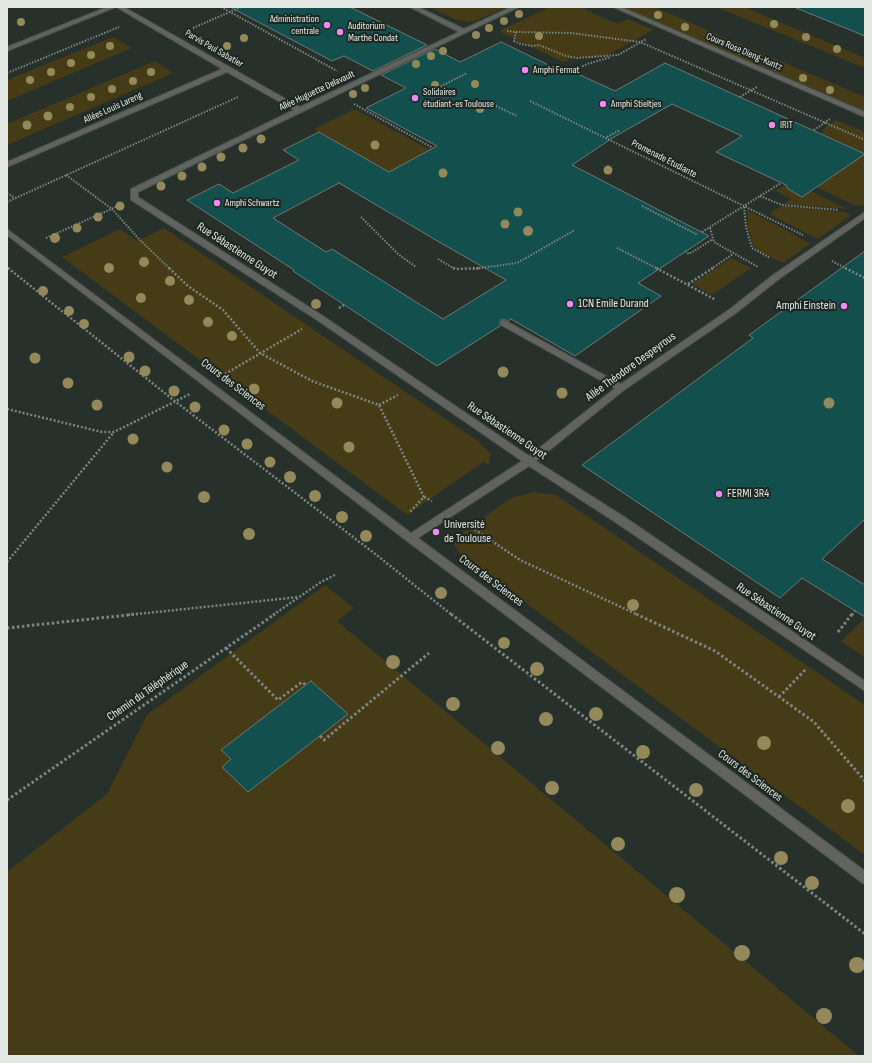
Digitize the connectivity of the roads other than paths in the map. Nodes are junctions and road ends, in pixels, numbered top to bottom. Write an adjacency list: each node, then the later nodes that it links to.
1 (113, 7): 7 (street)
2 (119, 7): 8 (street, Parvis Paul Sabatier)
3 (413, 7): 6 (street)
4 (516, 7): 6 (street, Allée Huguette Delavault)
5 (616, 7): 10 (street, Cours Rose Dieng-Kuntz)
6 (464, 32): 9 (street, Allée Huguette Delavault)
7 (7, 49)
8 (228, 69): 9 (street, Parvis Paul Sabatier); 11 (street, Allées Louis Lareng)
9 (300, 110): 12 (street, Allée Huguette Delavault)
10 (865, 114)
11 (7, 165)
12 (134, 198): 17 (street, Rue Sébastienne Guyot)
13 (865, 214): 16 (street, Allée Théodore Despeyrous)
14 (7, 231): 18 (street, Cours des Sciences)
15 (504, 323): 16 (street)
16 (621, 388): 17 (street, Allée Théodore Despeyrous)
17 (529, 461): 18 (street, Allée Théodore Despeyrous); 19 (street, Rue Sébastienne Guyot)
18 (411, 538): 20 (street, Cours des Sciences)
19 (865, 687)
20 (865, 878)

